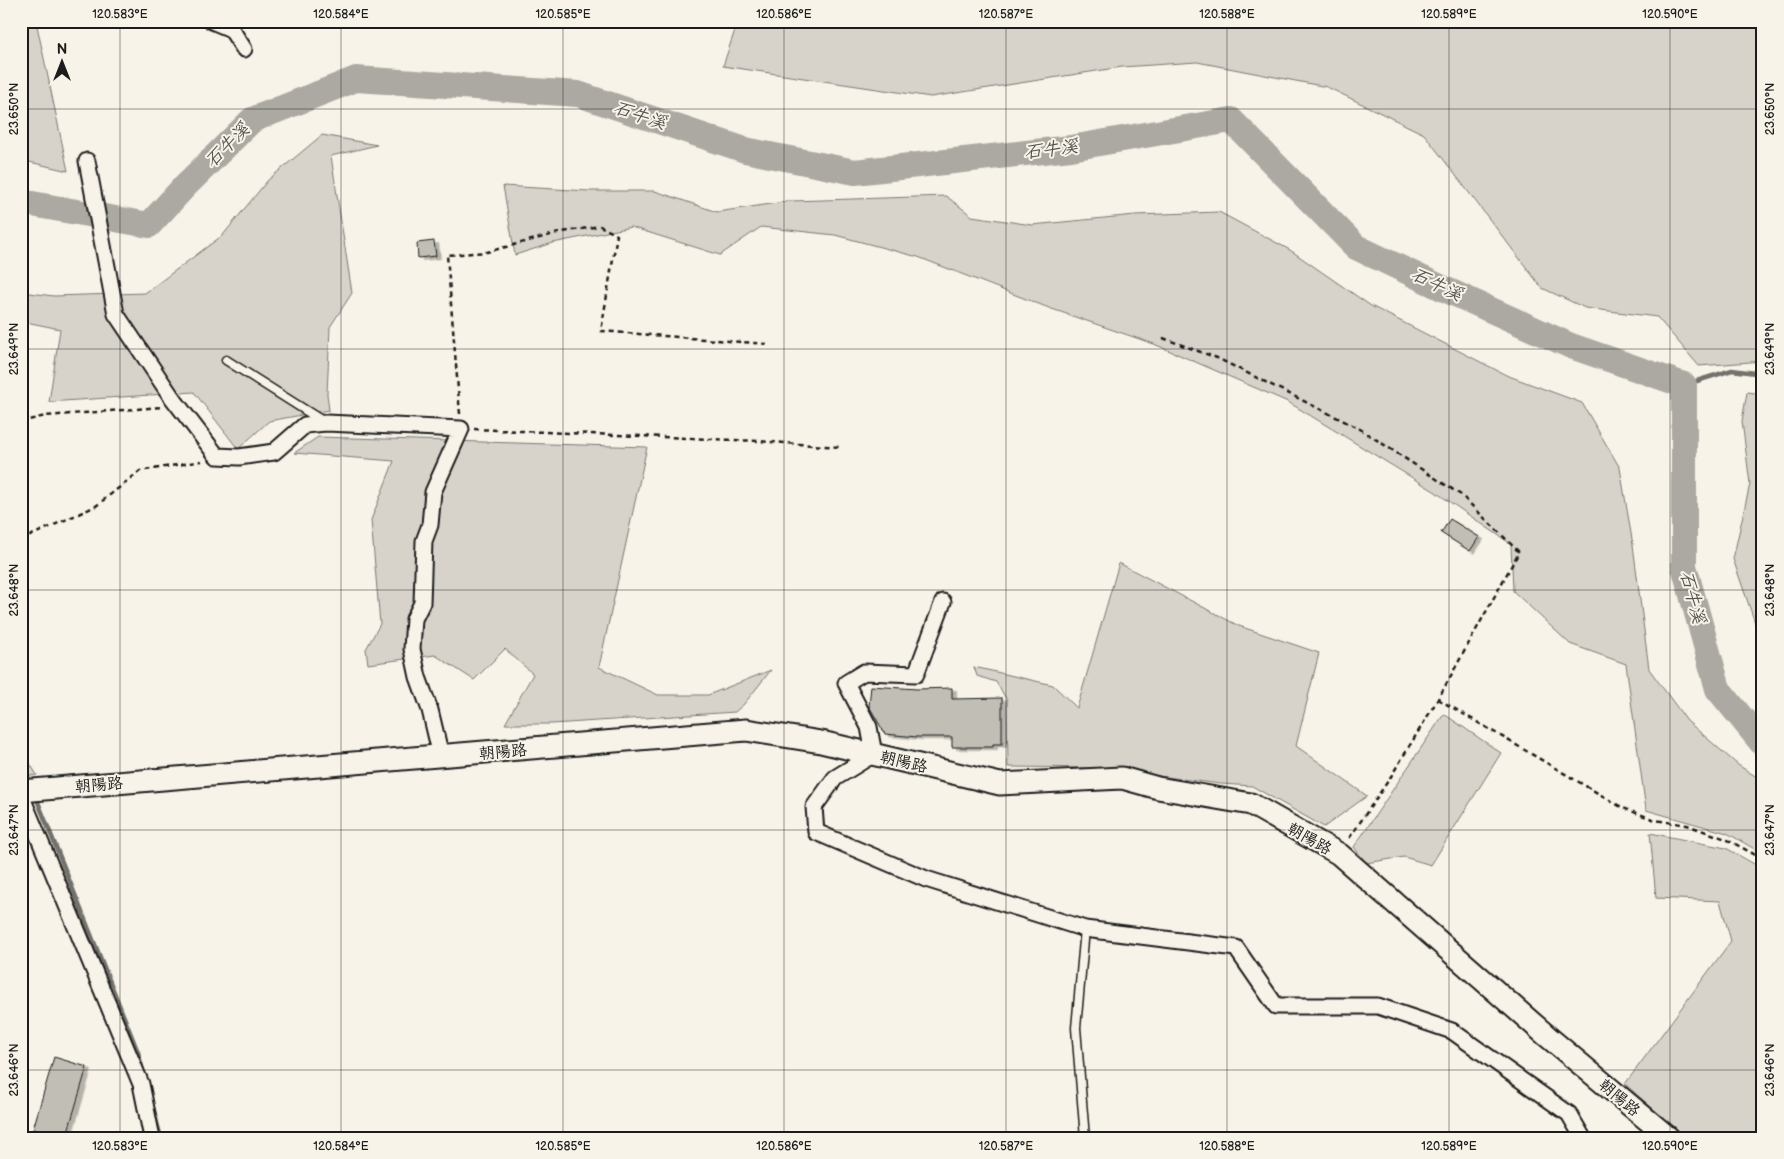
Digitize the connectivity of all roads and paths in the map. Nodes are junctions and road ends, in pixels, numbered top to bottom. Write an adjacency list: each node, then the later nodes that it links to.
1 (212, 21): 2 (street)
2 (244, 49)
3 (87, 161): 7 (street)
4 (1163, 338): 15 (path)
5 (767, 344): 10 (path)
6 (226, 360): 9 (lane)
7 (178, 406): 8 (path); 12 (street)
8 (21, 422)
9 (326, 423): 10 (street); 12 (street)
10 (461, 429): 11 (path); 17 (street)
11 (839, 447)
12 (217, 456): 13 (path)
13 (21, 540)
14 (943, 602): 16 (street)
15 (1438, 699): 20 (path); 21 (path)
16 (874, 754): 17 (main road, 朝陽路); 20 (main road, 朝陽路); 22 (street)
17 (442, 756): 18 (main road, 朝陽路)
18 (21, 791)
19 (21, 795): 23 (street)
20 (1339, 854): 26 (main road, 朝陽路)
21 (1763, 859)
22 (1085, 930): 24 (lane); 25 (street)
23 (152, 1138)
24 (1085, 1138)
25 (1583, 1138)
26 (1668, 1138)

